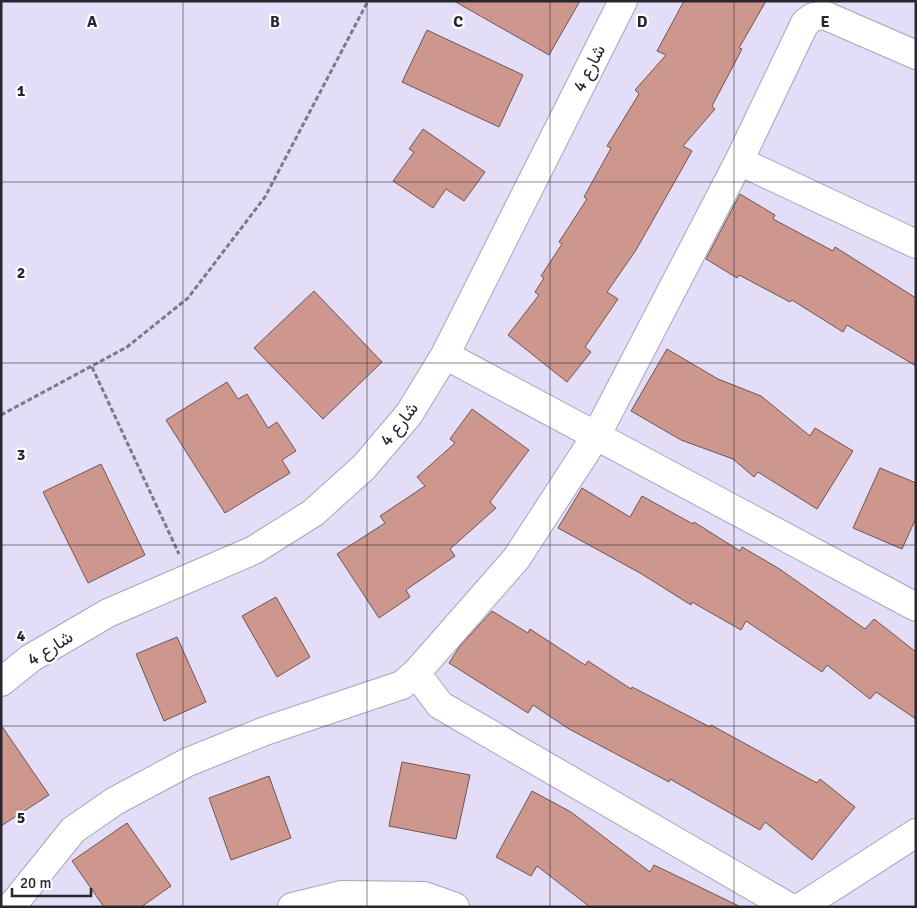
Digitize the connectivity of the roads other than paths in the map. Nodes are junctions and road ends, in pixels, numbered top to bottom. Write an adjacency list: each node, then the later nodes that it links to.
1 (623, 1): 5 (street, شارع 4)
2 (916, 55): 3 (street)
3 (739, 161): 4 (street); 6 (street)
4 (916, 244)
5 (445, 355): 6 (street); 9 (street, شارع 4)
6 (596, 436): 7 (street); 8 (street)
7 (916, 607)
8 (416, 673): 11 (street); 14 (street)
9 (1, 682)
10 (916, 833): 15 (street)
11 (11, 907)
12 (292, 907): 13 (street)
13 (455, 907)
14 (789, 907)
15 (801, 907)

